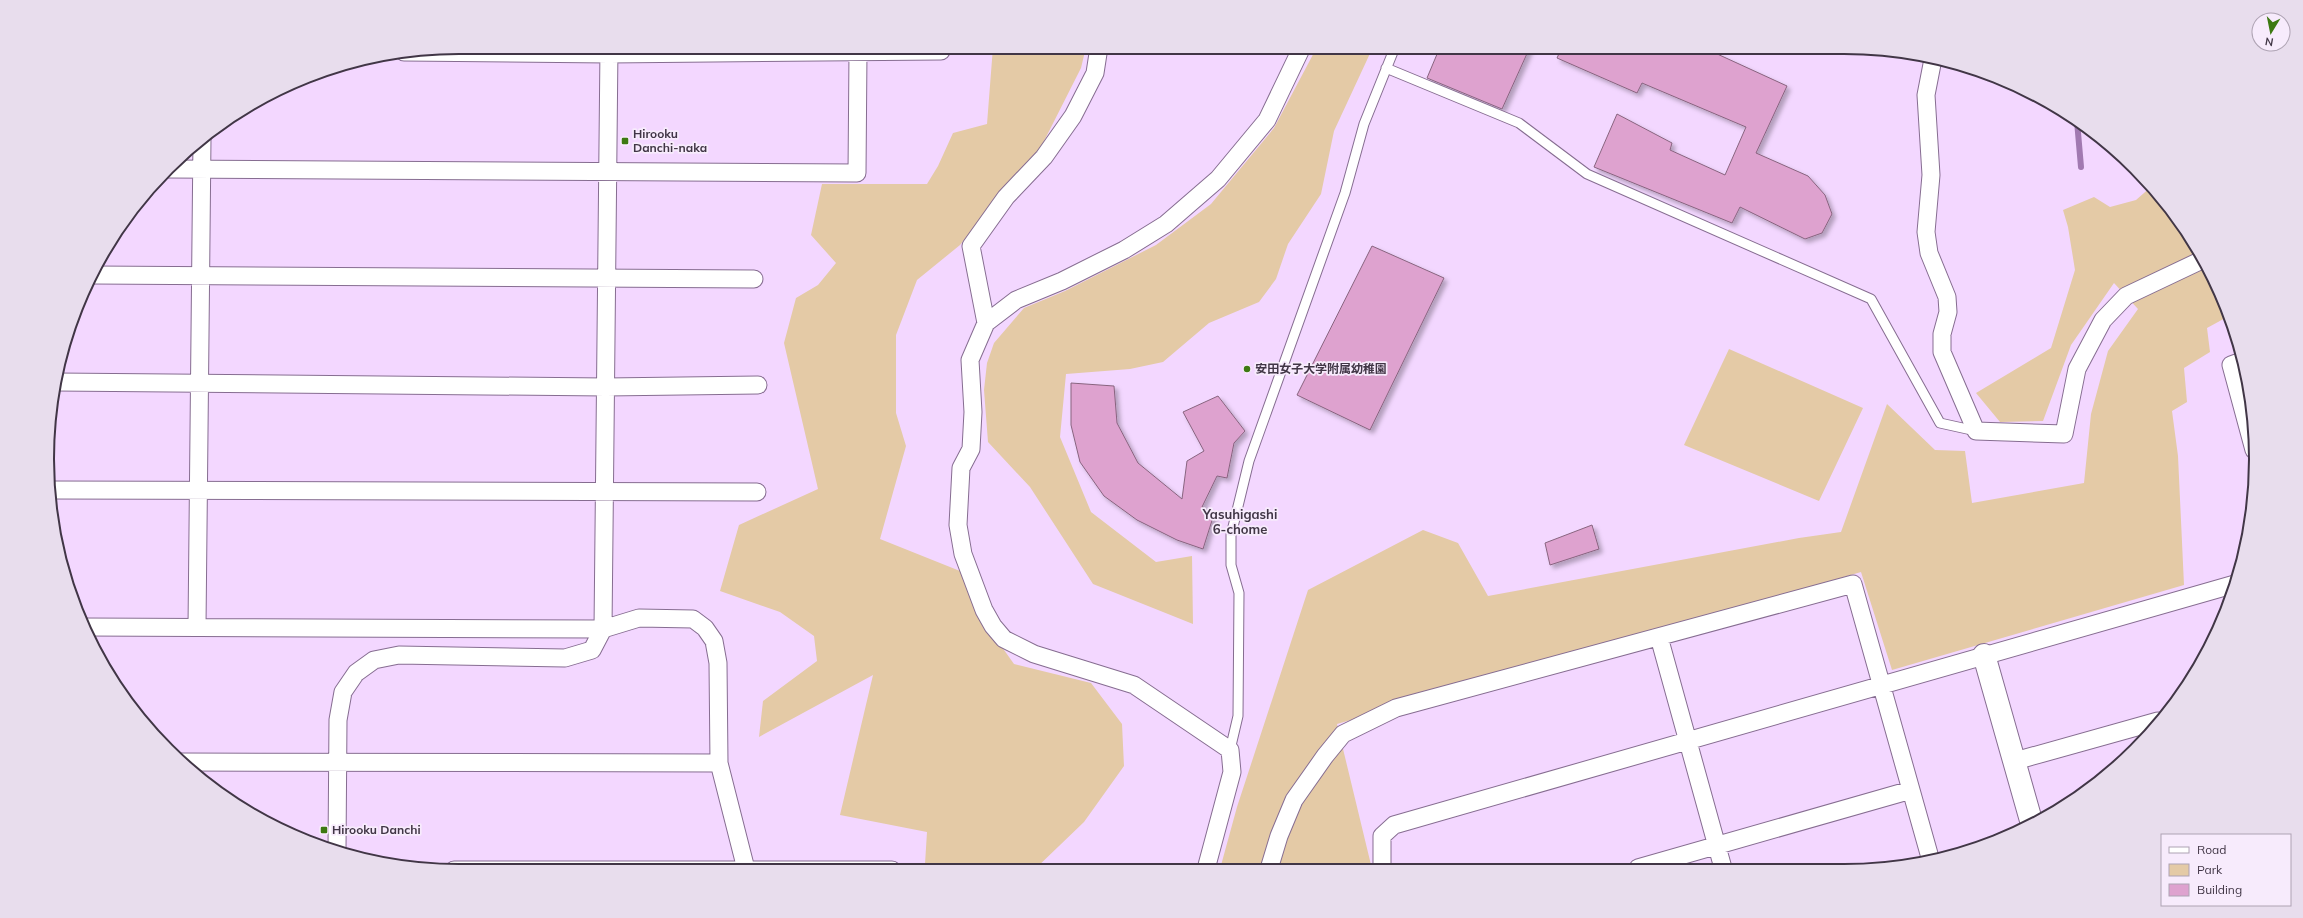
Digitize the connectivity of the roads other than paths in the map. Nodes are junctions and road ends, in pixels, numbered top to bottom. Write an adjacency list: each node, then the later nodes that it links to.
1 (609, 54): 11 (street)
2 (858, 54): 11 (street)
3 (1098, 54): 17 (street)
4 (1299, 54): 17 (street)
5 (1392, 54): 7 (lane)
6 (1932, 64): 24 (street)
7 (1386, 68): 24 (lane); 38 (lane)
8 (202, 147): 10 (street)
9 (177, 169): 10 (street)
10 (201, 169): 11 (street); 14 (street)
11 (608, 170): 15 (street)
12 (2198, 262): 24 (street)
13 (98, 275): 14 (street)
14 (200, 275): 15 (street); 20 (street)
15 (607, 278): 16 (street); 22 (street)
16 (754, 279)
17 (986, 323): 38 (street)
18 (2237, 362): 23 (street)
19 (62, 382): 20 (street)
20 (199, 383): 22 (street); 26 (street)
21 (758, 385): 22 (street)
22 (606, 386): 27 (street)
23 (2247, 425)
24 (1976, 431)
25 (55, 490): 26 (street)
26 (199, 490): 27 (street); 31 (street)
27 (605, 491): 28 (street); 32 (street)
28 (757, 492)
29 (2229, 586): 34 (street)
30 (91, 627): 31 (street)
31 (197, 627): 32 (street)
32 (603, 629): 41 (street); 42 (street)
33 (1660, 637): 35 (street); 37 (street); 50 (street)
34 (1984, 654): 35 (street); 39 (street)
35 (1881, 685): 37 (street); 43 (street)
36 (2150, 723): 39 (street)
37 (1687, 742): 46 (street); 51 (street)
38 (1230, 750): 49 (street)
39 (2014, 761): 44 (street)
40 (191, 762): 41 (street)
41 (338, 763): 42 (street); 45 (street)
42 (719, 763): 48 (street)
43 (1911, 790): 46 (street); 47 (street)
44 (2030, 818)
45 (337, 845)
46 (1717, 845): 52 (street); 53 (street)
47 (1929, 855)
48 (745, 864)
49 (1207, 864)
50 (1271, 864)
51 (1382, 864)
52 (1652, 864)
53 (1722, 864)

